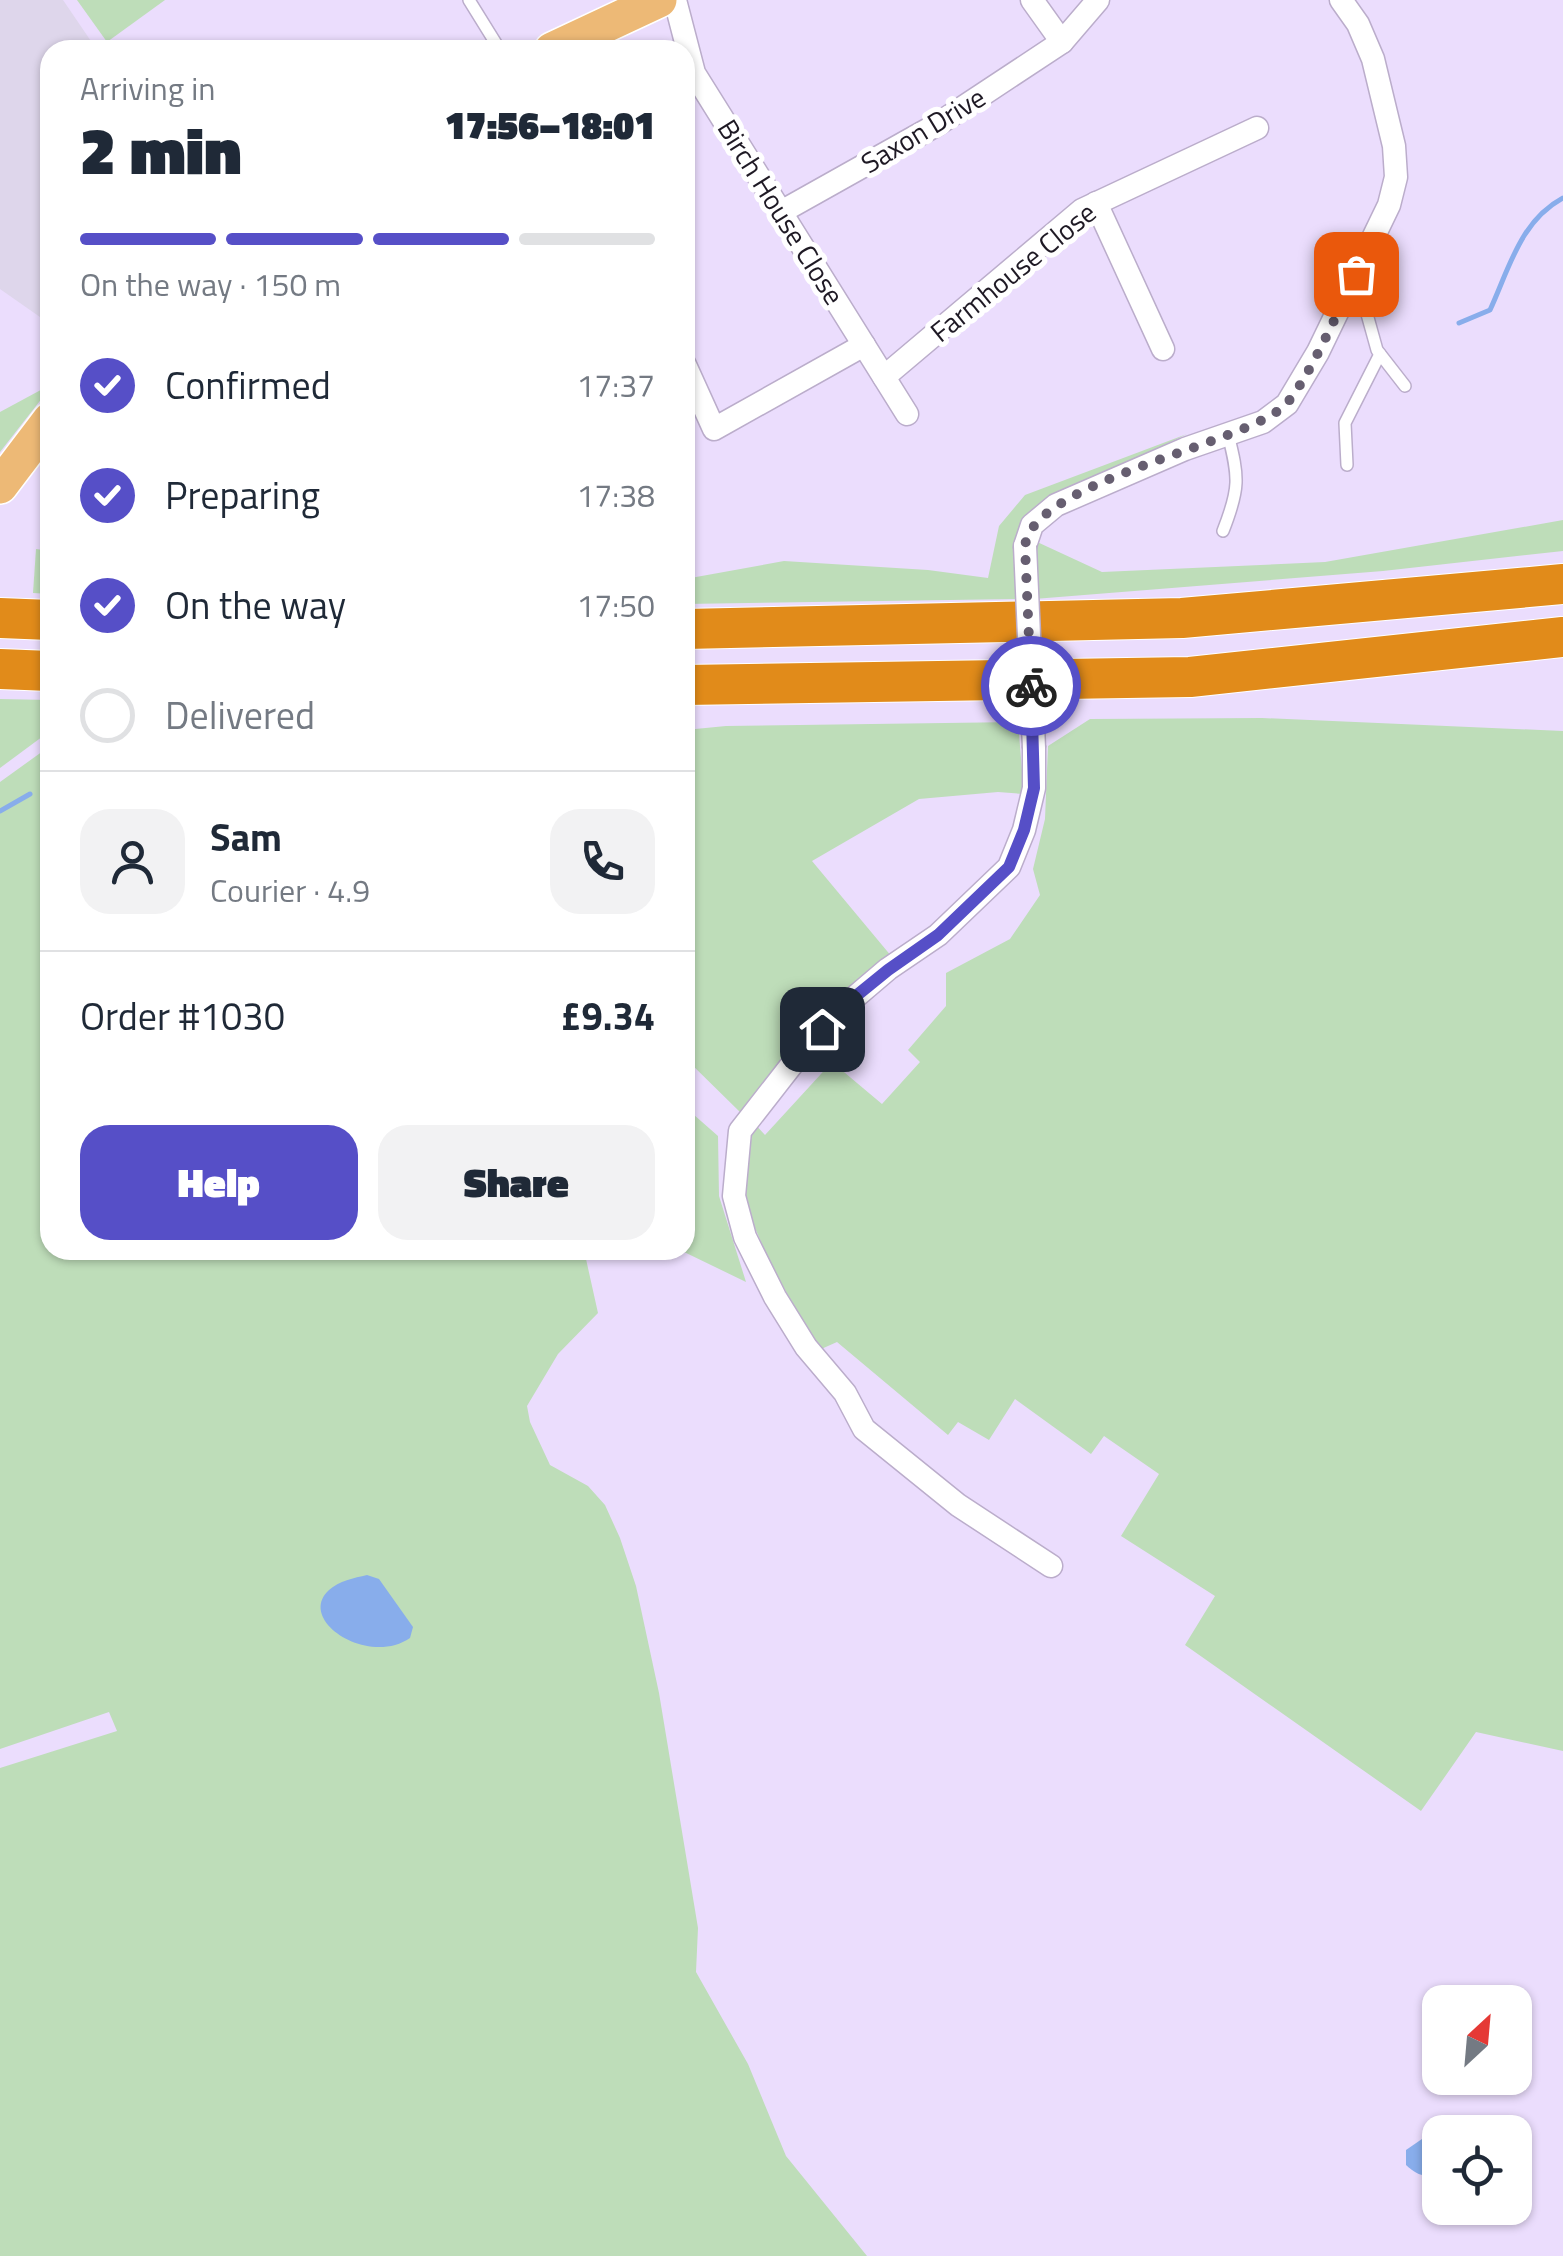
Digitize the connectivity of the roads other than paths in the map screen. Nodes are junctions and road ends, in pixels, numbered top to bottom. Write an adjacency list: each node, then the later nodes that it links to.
1 (469, 0): 7 (lane)
2 (659, 0): 8 (main road)
3 (676, 0): 9 (street, Birch House Close)
4 (1032, 0): 10 (street)
5 (1098, 0): 10 (street, Saxon Drive)
6 (1341, 0): 15 (street)
7 (494, 40)
8 (573, 40)
9 (686, 40)
10 (1062, 42): 14 (street, Saxon Drive)
11 (695, 75): 14 (street, Birch House Close)
12 (1257, 128): 13 (street, Farmhouse Close)
13 (1096, 204): 17 (street); 19 (street, Farmhouse Close)
14 (781, 212): 16 (street, Birch House Close)
15 (1356, 274): 18 (lane); 24 (street)
16 (864, 345): 19 (street, Birch House Close); 21 (street)
17 (1163, 349)
18 (1380, 354): 20 (lane); 25 (lane)
19 (884, 377): 22 (street, Birch House Close)
20 (1404, 386)
21 (695, 387)
22 (908, 414)
23 (40, 433): 26 (main road)
24 (1228, 434): 27 (lane); 34 (street, bridge)
25 (1347, 465)
26 (0, 486)
27 (1223, 531)
28 (1563, 584): 29 (highway)
29 (695, 629)
30 (1563, 637): 31 (highway)
31 (1491, 646): 32 (highway); 33 (highway)
32 (1563, 656)
33 (695, 685)
34 (1051, 1566)

